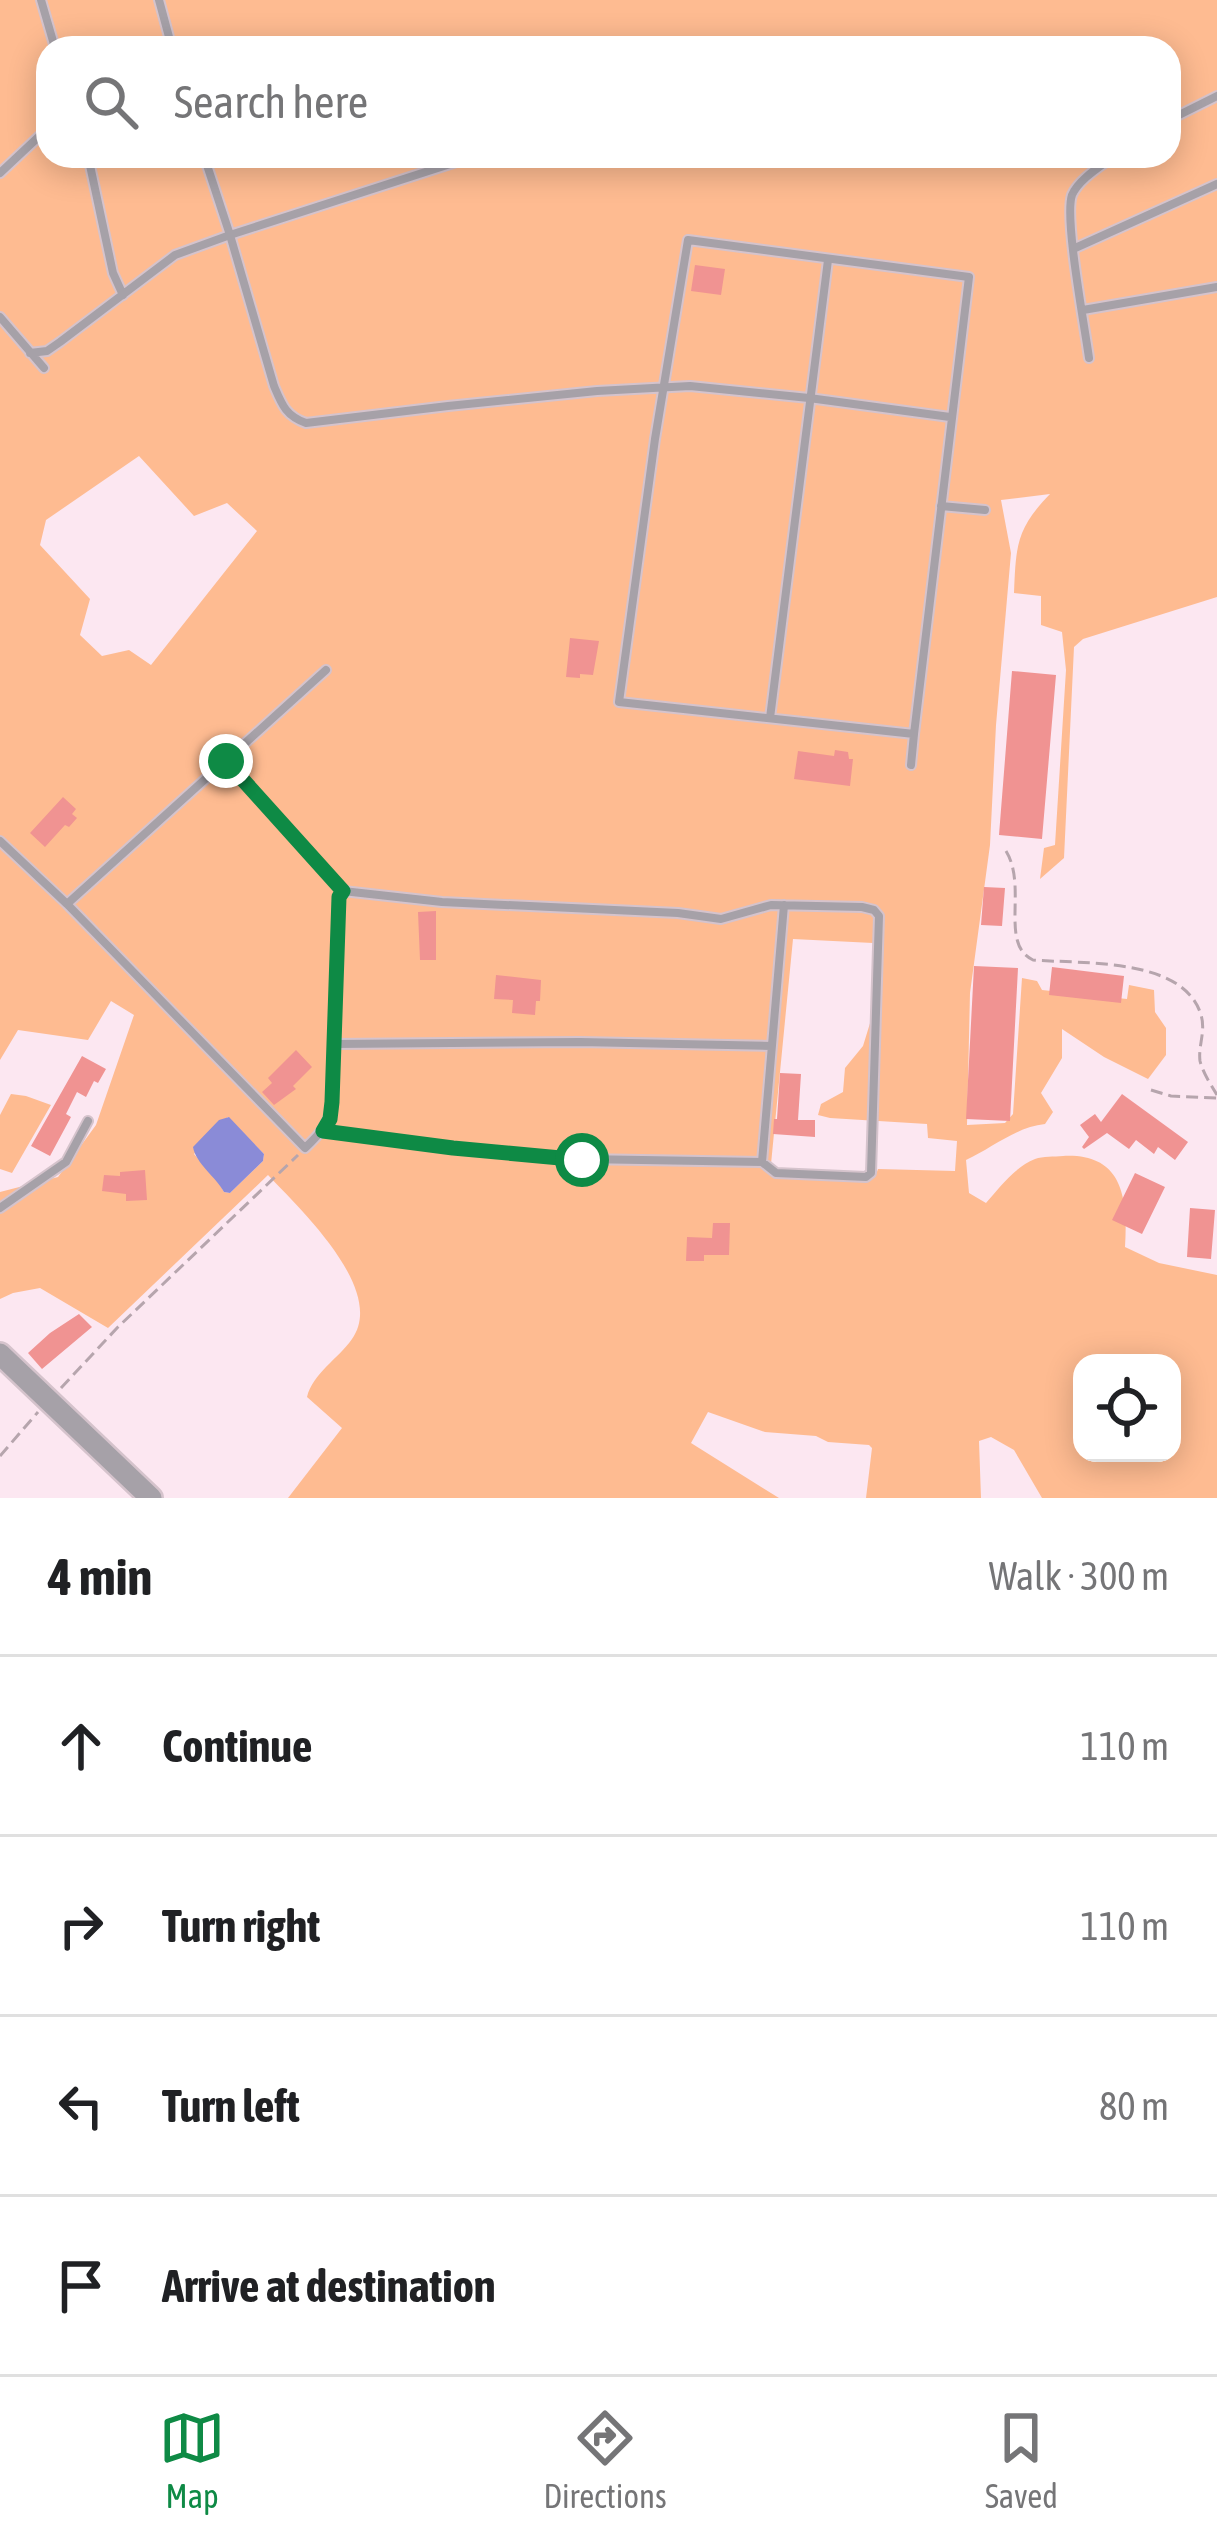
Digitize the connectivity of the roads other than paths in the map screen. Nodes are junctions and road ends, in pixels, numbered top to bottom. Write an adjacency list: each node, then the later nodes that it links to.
1 (41, 0): 3 (lane)
2 (159, 0): 4 (lane)
3 (52, 36)
4 (169, 36)
5 (1217, 96): 6 (lane)
6 (1181, 114)
7 (36, 139): 12 (lane)
8 (91, 168): 18 (lane)
9 (208, 168): 14 (lane)
10 (438, 168): 14 (lane)
11 (1100, 168): 15 (lane)
12 (0, 173)
13 (1217, 184): 15 (lane)
14 (230, 235): 18 (lane); 24 (lane)
15 (1073, 249): 19 (lane)
16 (827, 260): 24 (lane); 25 (lane); 26 (lane)
17 (1217, 287): 19 (lane)
18 (123, 295): 21 (lane)
19 (1082, 310): 22 (lane)
20 (0, 317): 21 (lane)
21 (29, 353): 23 (lane)
22 (1089, 358)
23 (44, 368)
24 (663, 387): 25 (lane); 30 (lane)
25 (809, 398): 26 (lane); 30 (lane)
26 (950, 417): 27 (lane)
27 (941, 506): 28 (lane); 31 (lane)
28 (985, 510)
29 (326, 670): 32 (lane)
30 (770, 718): 31 (lane)
31 (914, 734): 33 (lane)
32 (226, 761): 35 (lane); 36 (lane)
33 (911, 765)
34 (0, 841): 36 (lane)
35 (343, 891): 37 (lane); 38 (lane)
36 (67, 904): 41 (lane)
37 (784, 905): 39 (lane); 42 (lane)
38 (334, 1044): 39 (lane); 41 (lane)
39 (771, 1046): 42 (lane)
40 (88, 1121): 43 (lane)
41 (323, 1131): 42 (lane)
42 (762, 1162)
43 (0, 1208)
44 (0, 1354): 45 (street)
45 (151, 1498)

